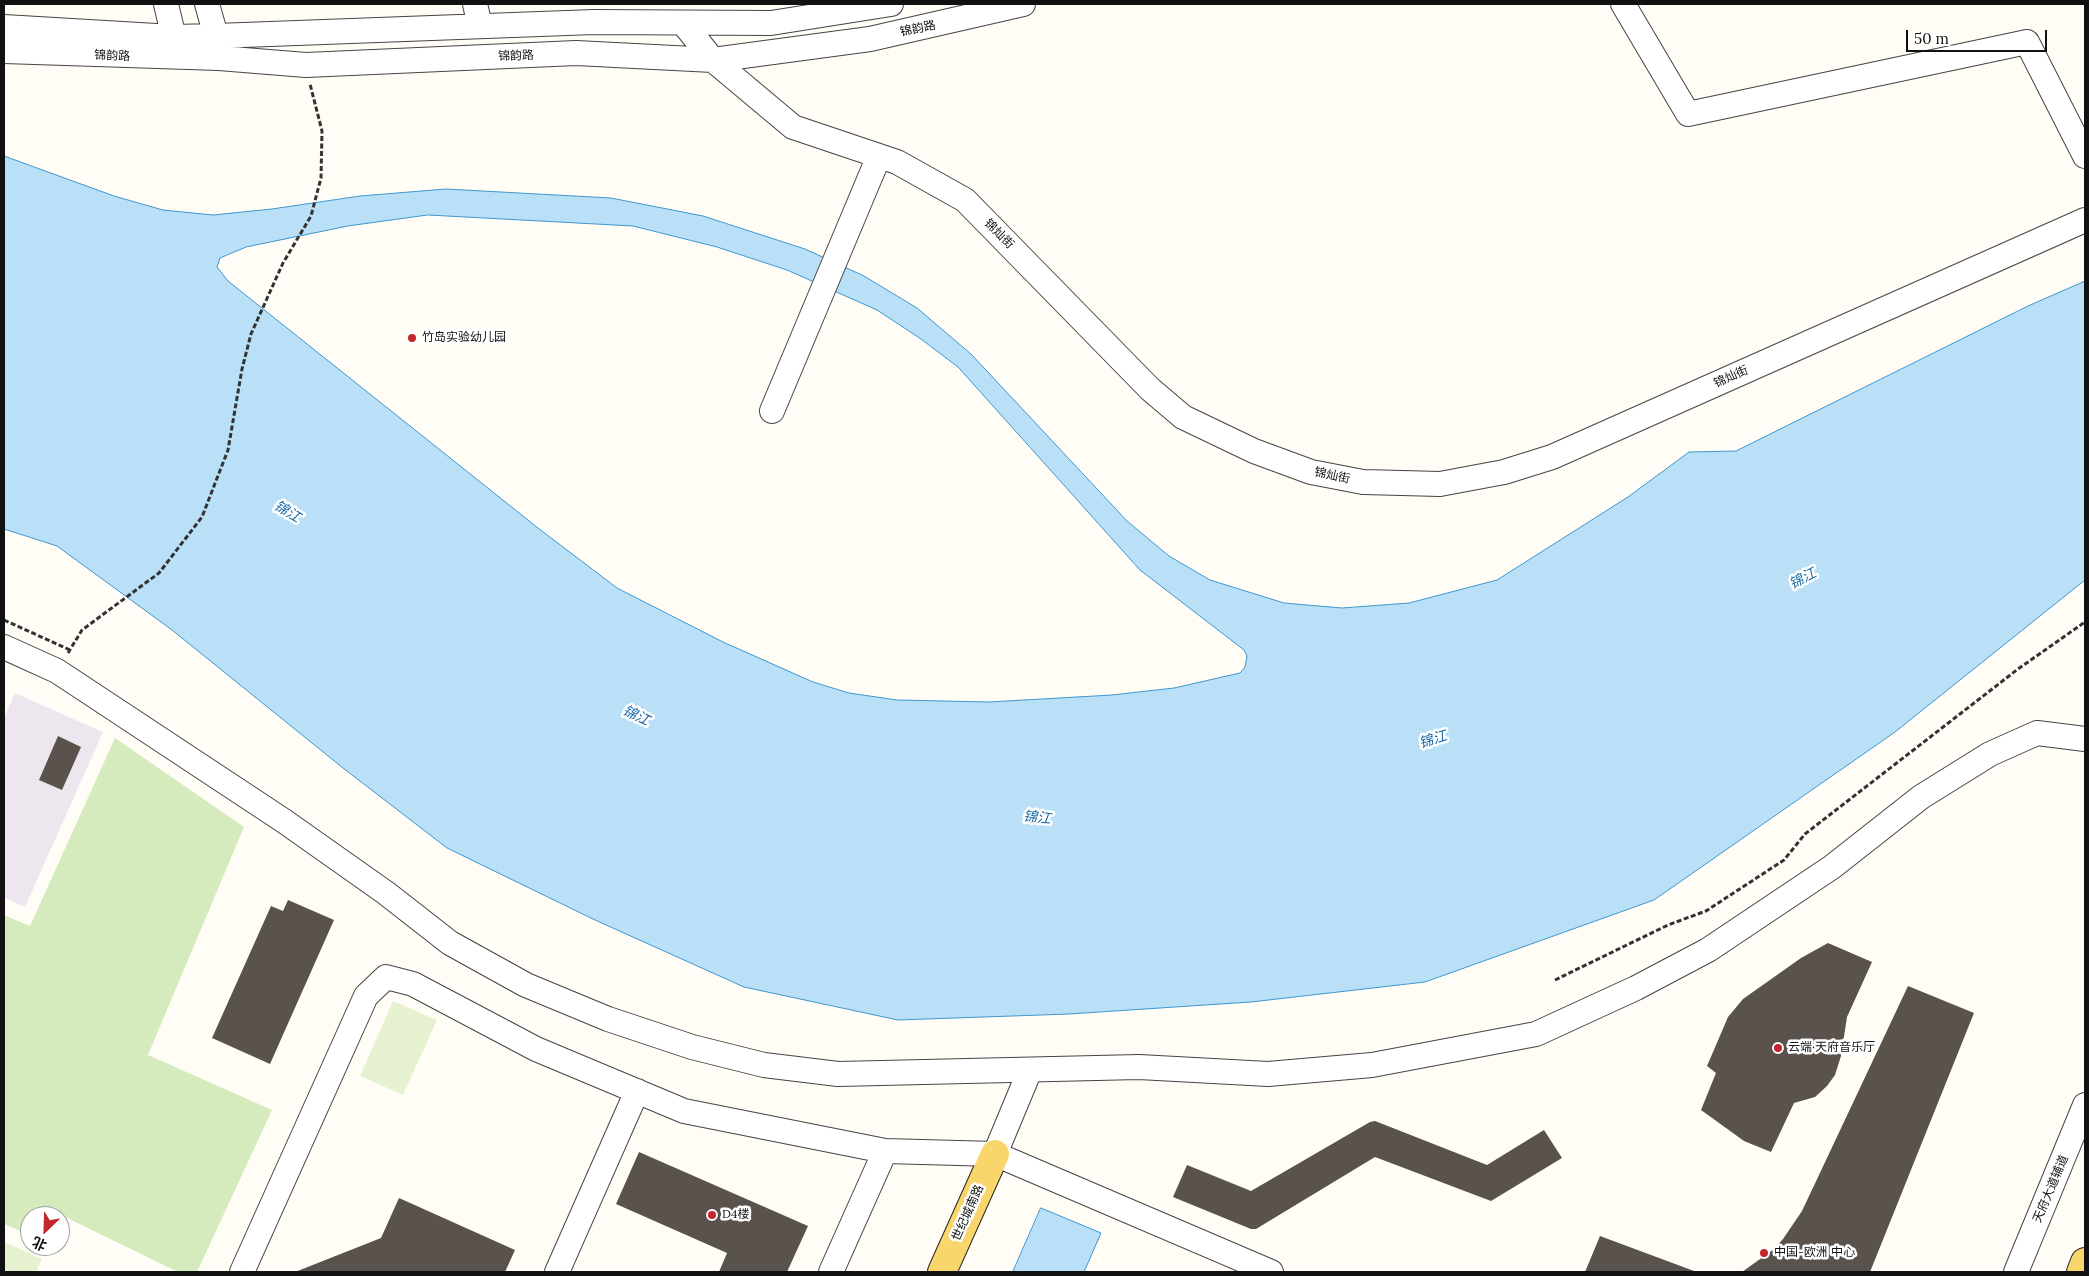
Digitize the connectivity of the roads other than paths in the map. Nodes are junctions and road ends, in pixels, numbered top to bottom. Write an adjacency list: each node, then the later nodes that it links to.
1 (166, 4): 9 (street)
2 (207, 4): 10 (street)
3 (891, 4): 7 (street, 锦韵路)
4 (1023, 4): 12 (street, 锦韵路)
5 (1623, 4): 14 (street)
6 (478, 15): 7 (street, 锦韵路); 10 (street, 锦韵路)
7 (683, 23): 12 (street, 锦灿街)
8 (4, 27): 9 (street, 锦韵路)
9 (176, 47): 10 (street, 锦韵路); 11 (street, 锦韵路)
10 (217, 47): 12 (street, 锦韵路)
11 (4, 51)
12 (713, 60): 13 (street, 锦灿街)
13 (879, 156): 15 (street, 锦灿街); 16 (street)
14 (2085, 156)
15 (2085, 220)
16 (772, 411)
17 (4, 647): 19 (street)
18 (2085, 739): 19 (street)
19 (1030, 1070): 23 (street)
20 (637, 1092): 22 (street); 25 (street); 26 (street)
21 (2085, 1105): 30 (street, 天府大道辅道)
22 (885, 1151): 23 (street); 27 (street)
23 (995, 1154): 28 (main road, 世纪城南路); 29 (street)
24 (2085, 1262): 31 (main road)
25 (242, 1272)
26 (558, 1272)
27 (831, 1272)
28 (942, 1272)
29 (1271, 1272)
30 (2016, 1272)
31 (2081, 1272)

